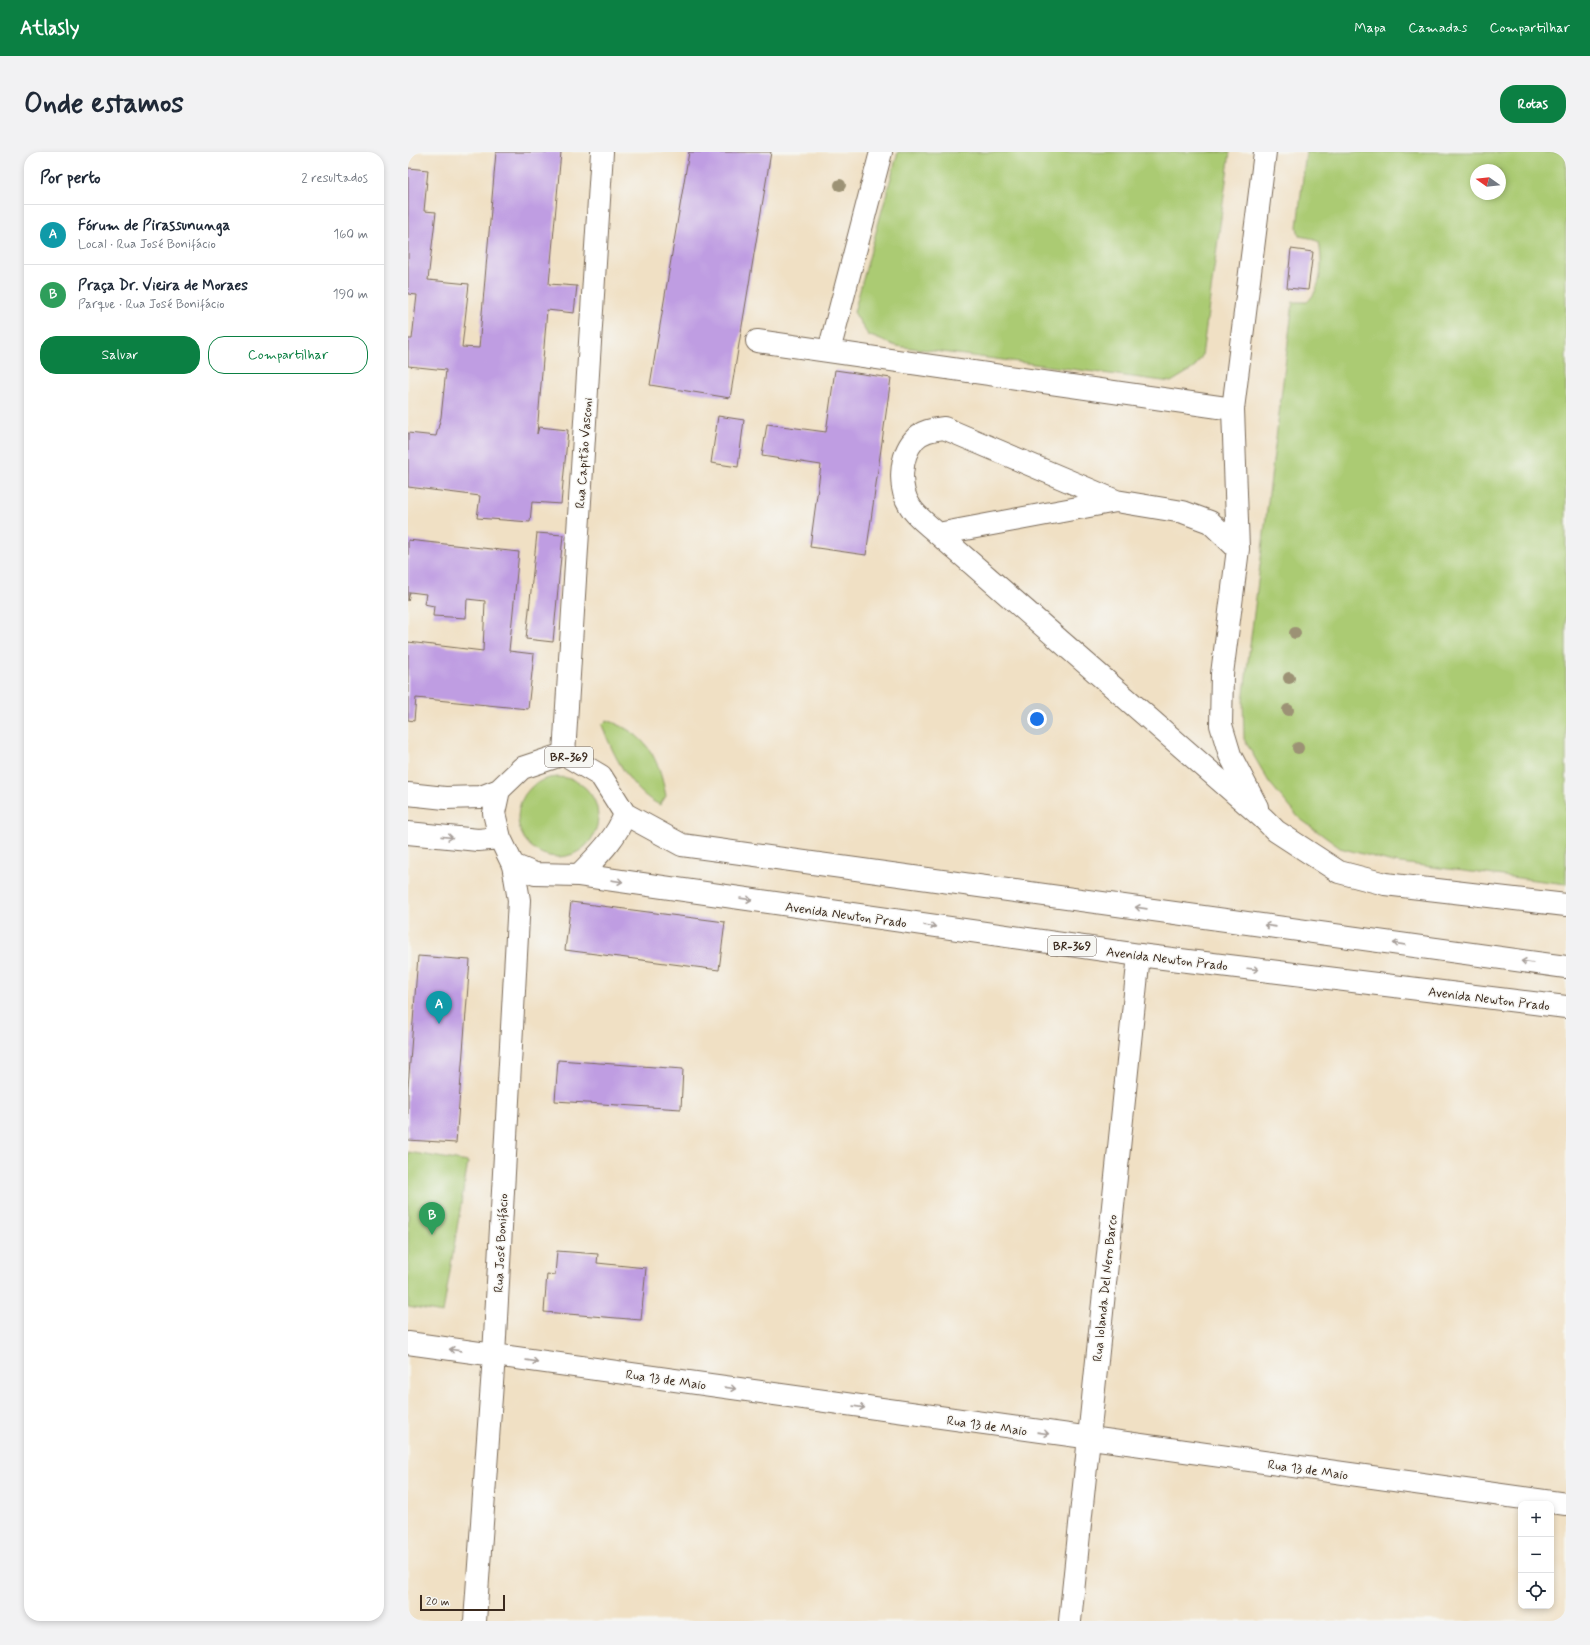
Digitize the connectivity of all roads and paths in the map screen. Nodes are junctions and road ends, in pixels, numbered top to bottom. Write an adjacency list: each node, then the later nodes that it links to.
1 (602, 152): 10 (street, Rua Capitão Vasconi)
2 (882, 152): 5 (street)
3 (1265, 152): 6 (street)
4 (757, 341): 5 (street)
5 (829, 351): 6 (street)
6 (1233, 409): 9 (street)
7 (1116, 501): 8 (street); 8 (street); 9 (street)
8 (938, 534): 14 (street)
9 (1238, 549): 14 (street)
10 (564, 754): 11 (street, BR-369); 13 (street, BR-369)
11 (499, 790): 12 (street, BR-369); 16 (street)
12 (408, 794)
13 (625, 814): 18 (street); 21 (street, BR-369, one-way to 13)
14 (1263, 818): 19 (street)
15 (408, 833): 16 (street, one-way to 16)
16 (500, 838): 17 (street)
17 (513, 866): 18 (street, BR-369); 24 (street, Rua José Bonifácio)
18 (579, 876): 20 (street, Avenida Newton Prado / BR-369, one-way to 20)
19 (1566, 905)
20 (1139, 956): 22 (street, Avenida Newton Prado / BR-369, one-way to 22); 25 (street, Rua Iolanda Del Nero Barco)
21 (1566, 967)
22 (1566, 1007)
23 (408, 1343): 24 (street, Rua 13 de Maio, one-way to 23)
24 (494, 1355): 25 (street, Rua 13 de Maio, one-way to 25); 27 (street, Rua José Bonifácio)
25 (1088, 1439): 26 (street, Rua 13 de Maio); 28 (street, Rua Iolanda Del Nero Barco)
26 (1566, 1504)
27 (475, 1621)
28 (1070, 1621)

